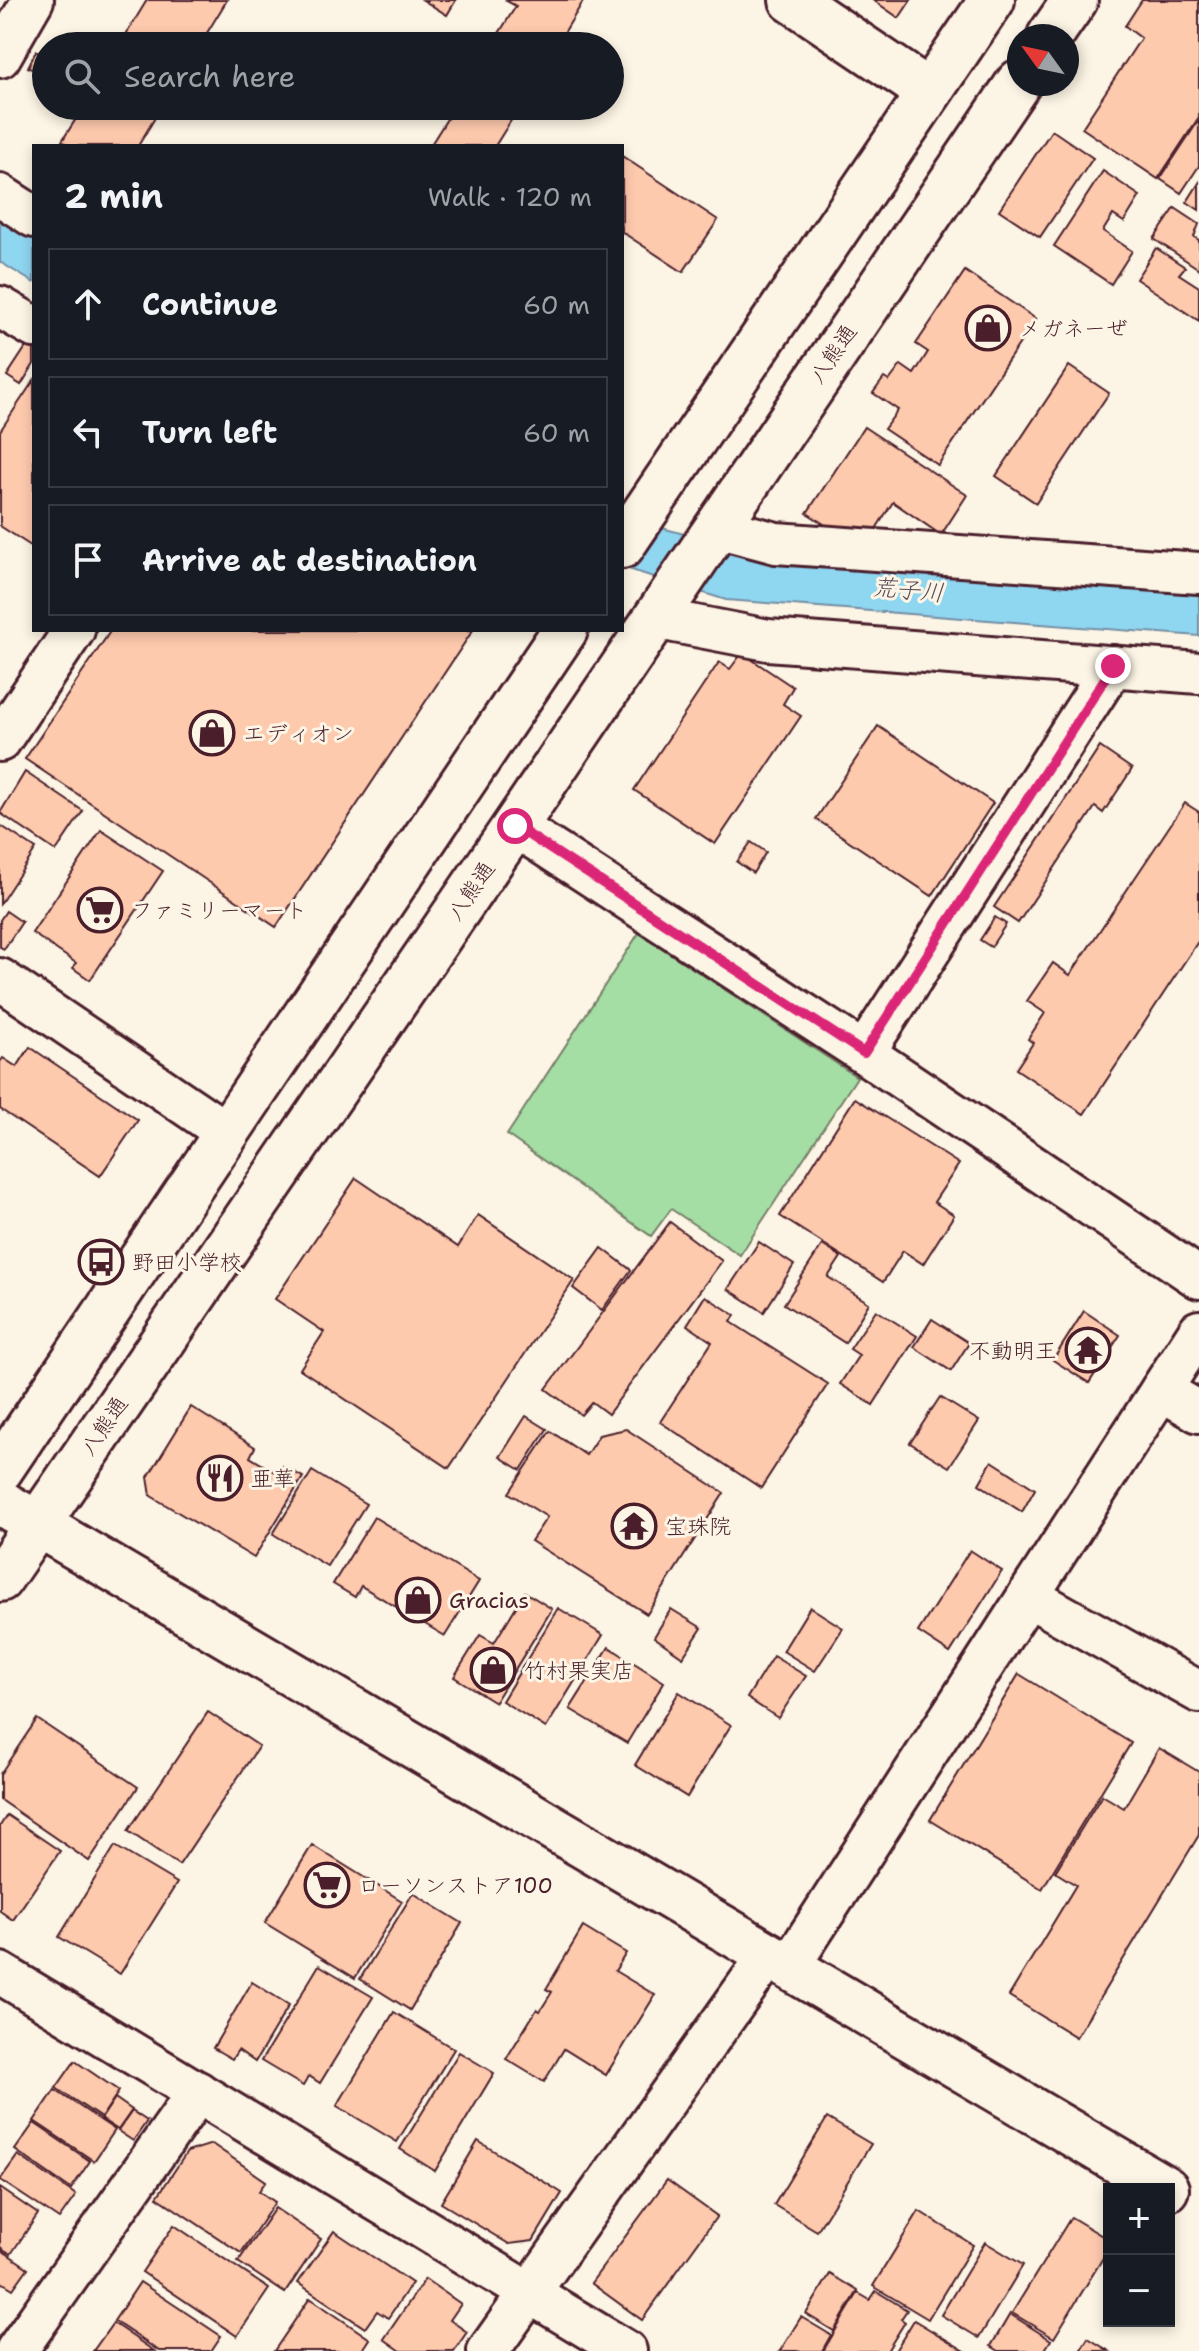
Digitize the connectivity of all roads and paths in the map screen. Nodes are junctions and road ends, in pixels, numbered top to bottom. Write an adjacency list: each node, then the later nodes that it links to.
1 (33, 0): 6 (street)
2 (792, 0): 7 (main road)
3 (992, 0): 7 (main road)
4 (1075, 0): 5 (main road)
5 (1058, 24)
6 (0, 57)
7 (929, 92): 13 (main road)
8 (1009, 96): 14 (main road, 八熊通)
9 (0, 195): 10 (street)
10 (32, 216)
11 (0, 307): 12 (street)
12 (32, 326)
13 (634, 518)
14 (713, 530): 15 (street); 16 (main road, 八熊通)
15 (1193, 562)
16 (662, 607): 19 (street); 22 (main road, 八熊通)
17 (73, 632): 21 (street)
18 (564, 632): 25 (main road)
19 (1113, 666): 20 (street); 24 (street)
20 (1199, 673)
21 (0, 741)
22 (515, 826): 24 (street); 32 (main road, 八熊通)
23 (0, 979): 25 (street)
24 (864, 1053): 26 (street)
25 (227, 1133): 30 (main road)
26 (1199, 1278)
27 (1199, 1331): 28 (street)
28 (1161, 1390): 29 (street); 34 (street)
29 (1199, 1412)
30 (0, 1470)
31 (0, 1502): 32 (main road)
32 (37, 1524): 33 (main road, 八熊通); 36 (main road)
33 (0, 1579)
34 (1028, 1596): 35 (street); 36 (street)
35 (1199, 1692)
36 (779, 1961): 39 (main road); 42 (street)
37 (0, 1973): 38 (street)
38 (198, 2092): 42 (street); 43 (street)
39 (1156, 2183)
40 (1175, 2194): 41 (main road)
41 (1199, 2208)
42 (529, 2292): 44 (street); 45 (street)
43 (16, 2351)
44 (488, 2351)
45 (626, 2351)

